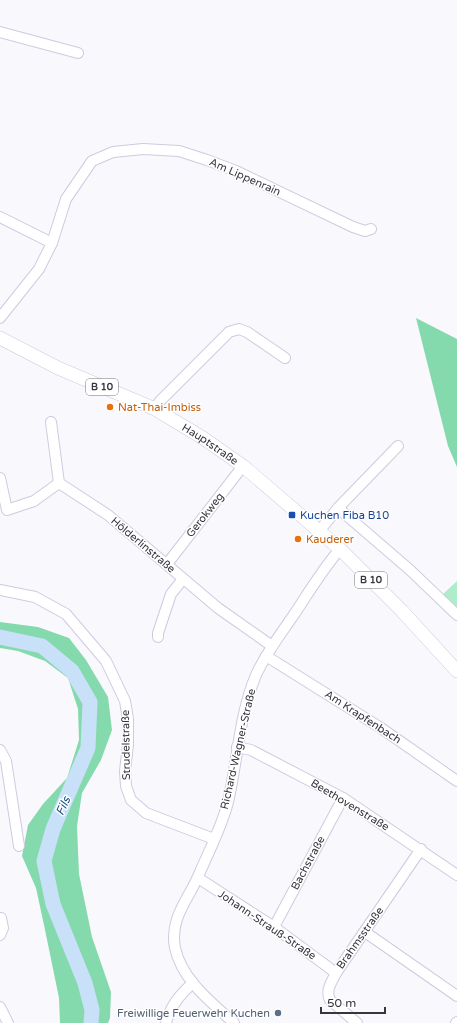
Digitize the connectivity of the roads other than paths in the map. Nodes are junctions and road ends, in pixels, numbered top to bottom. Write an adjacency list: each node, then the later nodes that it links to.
1 (0, 32): 2 (street)
2 (78, 53)
3 (2, 222): 5 (street)
4 (371, 229): 5 (street, Am Lippenrain)
5 (52, 243): 6 (street, Am Lippenrain)
6 (0, 318)
7 (0, 338): 9 (main road, Hauptstraße / B 10)
8 (285, 358): 9 (street)
9 (155, 409): 12 (main road, Hauptstraße / B 10)
10 (51, 422): 14 (street)
11 (398, 446): 15 (street)
12 (243, 466): 16 (main road, Hauptstraße / B 10); 18 (street, Gerokweg)
13 (0, 478): 14 (street)
14 (59, 483): 18 (street, Hölderlinstraße)
15 (338, 508): 16 (street); 21 (street)
16 (320, 530): 17 (main road, Hauptstraße / B 10)
17 (340, 548): 23 (street, Richard-Wagner-Straße); 25 (main road, Hauptstraße / B 10)
18 (167, 564): 19 (street, Hölderlinstraße)
19 (183, 579): 22 (street); 23 (street, Hölderlinstraße)
20 (0, 590): 30 (street, Strudelstraße)
21 (457, 615)
22 (158, 637)
23 (272, 646): 24 (street, Richard-Wagner-Straße)
24 (266, 656): 26 (street, Richard-Wagner-Straße); 28 (street, Am Krapfenbach)
25 (457, 671)
26 (237, 747): 29 (street, Beethovenstraße); 30 (street, Richard-Wagner-Straße)
27 (0, 750): 31 (street)
28 (457, 781)
29 (343, 798): 32 (street, Beethovenstraße); 36 (street, Bachstraße)
30 (214, 839): 34 (street, Richard-Wagner-Straße)
31 (19, 846)
32 (421, 849): 33 (street, Beethovenstraße); 37 (street, Brahmsstraße)
33 (457, 875)
34 (198, 878): 36 (street, Johann-Strauß-Straße); 40 (street, Richard-Wagner-Straße)
35 (1, 918): 38 (street)
36 (274, 927): 39 (street, Johann-Strauß-Straße)
37 (365, 932): 39 (street, Brahmsstraße); 41 (street)
38 (0, 935)
39 (336, 973): 46 (street, Brahmsstraße)
40 (193, 983): 44 (street); 45 (street, Richard-Wagner-Straße)
41 (457, 996)
42 (0, 1007): 43 (street)
43 (8, 1023)
44 (166, 1023)
45 (234, 1023)
46 (357, 1023)

